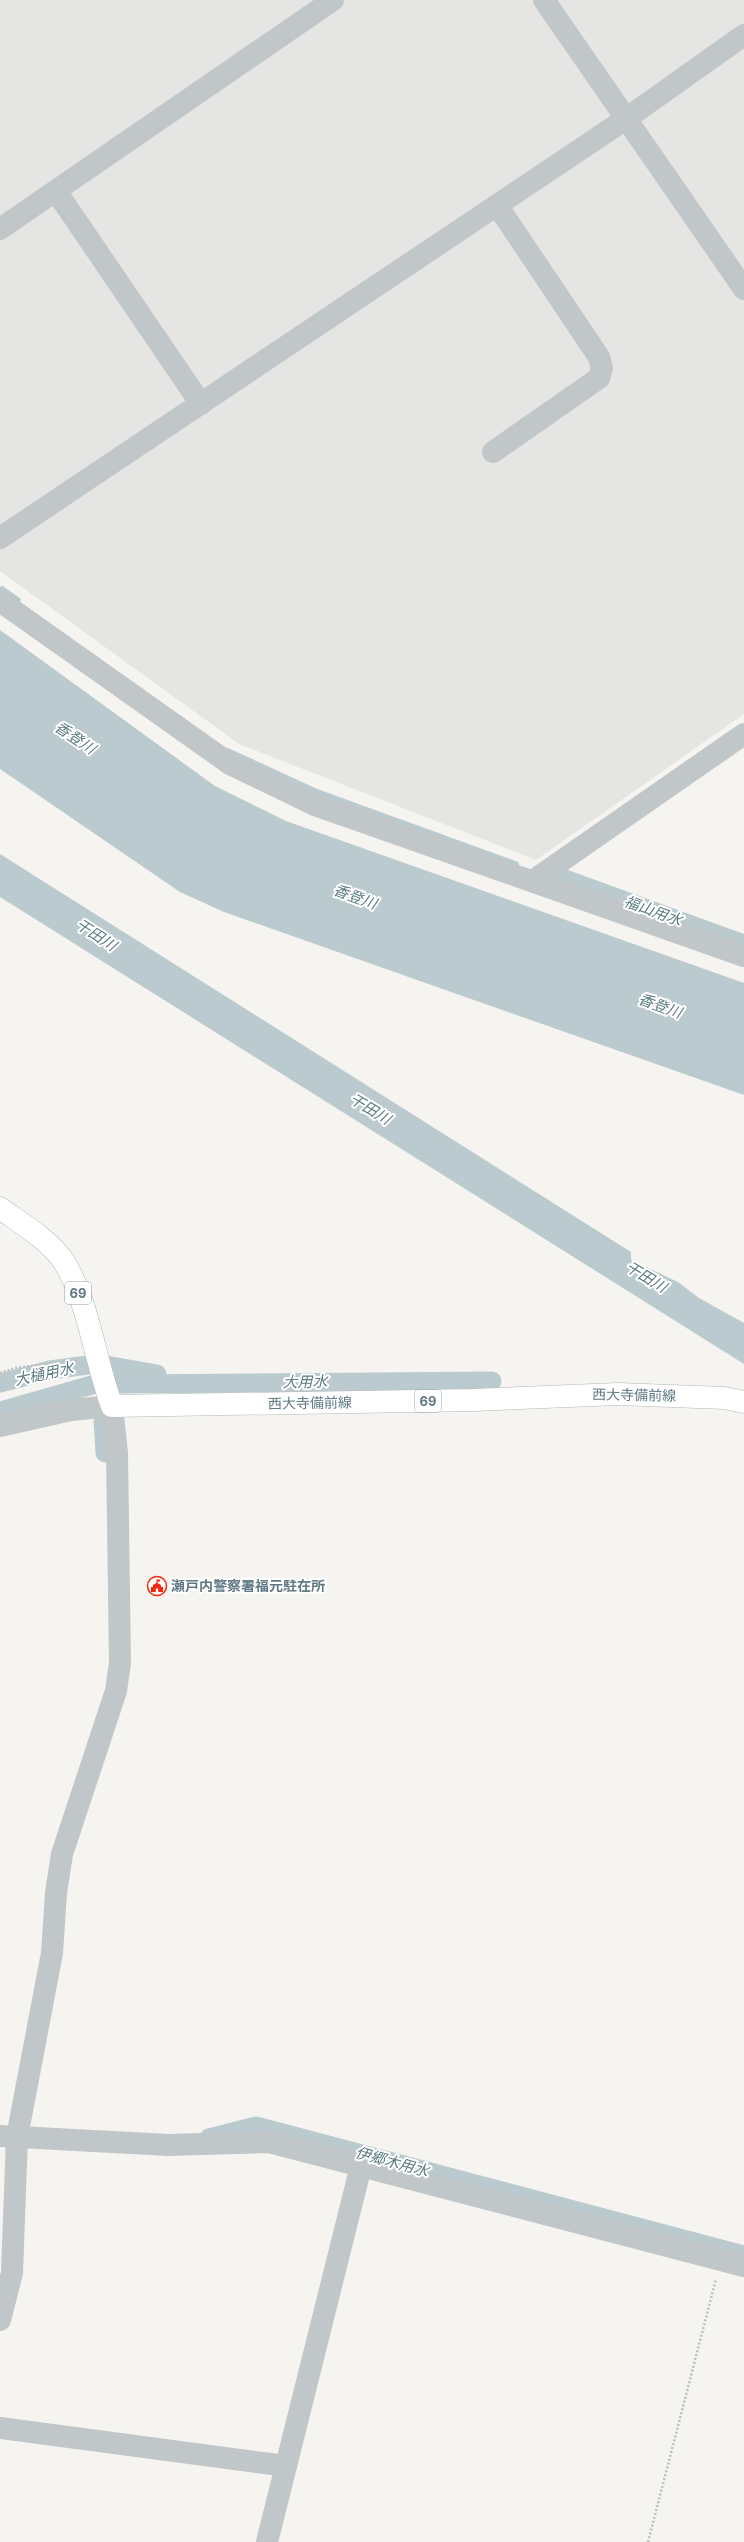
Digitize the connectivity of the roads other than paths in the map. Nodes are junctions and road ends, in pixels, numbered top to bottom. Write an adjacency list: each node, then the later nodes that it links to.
1 (333, 0): 5 (street)
2 (544, 0): 4 (street)
3 (744, 35): 4 (street)
4 (627, 118): 6 (street); 8 (street)
5 (56, 191): 7 (street); 9 (street)
6 (497, 205): 9 (street); 10 (street)
7 (0, 229)
8 (744, 289)
9 (201, 404): 11 (street)
10 (493, 452)
11 (0, 538)
12 (0, 601): 14 (street)
13 (744, 734): 14 (street)
14 (534, 880): 15 (street)
15 (744, 956)
16 (0, 1208): 18 (main road, 69)
17 (744, 1402): 18 (main road, 西大寺備前線 / 69)
18 (112, 1406): 19 (street); 20 (street)
19 (0, 1426)
20 (9, 2136): 21 (street); 23 (street)
21 (361, 2166): 22 (street); 25 (street)
22 (744, 2266)
23 (0, 2320)
24 (0, 2428): 25 (street)
25 (286, 2466): 26 (street)
26 (267, 2542)

